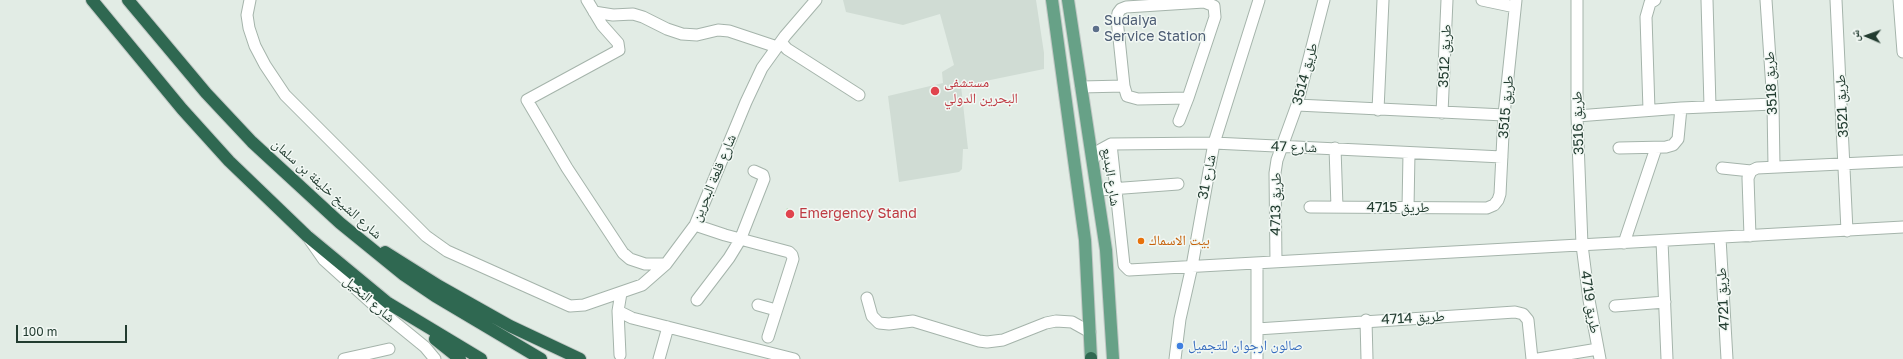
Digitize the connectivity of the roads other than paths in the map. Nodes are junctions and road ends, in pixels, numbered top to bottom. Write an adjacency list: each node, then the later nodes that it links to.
1 (92, 0): 64 (highway)
2 (128, 0): 60 (highway, شارع الشيخ خليفة بن سلمان)
3 (250, 0): 77 (street, شارع قلعة البحرين)
4 (587, 0): 21 (street)
5 (816, 0): 22 (street, شارع قلعة البحرين)
6 (1052, 0): 84 (main road)
7 (1068, 0): 25 (main road, شارع البديع)
8 (1259, 0): 38 (street, شارع 31)
9 (1324, 0): 29 (street, طريق 3514)
10 (1383, 0): 32 (street)
11 (1447, 0): 34 (street, طريق 3512)
12 (1482, 0): 20 (street)
13 (1576, 0): 36 (street, طريق 3516)
14 (1655, 0): 33 (street)
15 (1707, 0): 30 (street)
16 (1766, 0): 28 (street, طريق 3518)
17 (1836, 0): 48 (street, طريق 3521)
18 (1899, 0): 23 (street)
19 (1216, 3): 24 (street); 27 (street)
20 (1515, 3): 35 (street, طريق 3515)
21 (594, 12): 22 (street); 75 (street)
22 (779, 45): 26 (street); 61 (street, شارع قلعة البحرين)
23 (1903, 52)
24 (1124, 86): 25 (street); 27 (street)
25 (1081, 87): 46 (main road, شارع البديع)
26 (859, 95)
27 (1188, 98): 37 (street)
28 (1773, 104): 30 (street); 49 (street, طريق 3518)
29 (1297, 105): 32 (street); 40 (street, طريق 3514)
30 (1710, 106): 31 (street)
31 (1681, 108): 33 (street); 43 (street)
32 (1378, 110): 34 (street)
33 (1649, 110): 36 (street)
34 (1442, 112): 35 (street)
35 (1504, 115): 45 (street, طريق 3515)
36 (1577, 116): 70 (street, طريق 3516)
37 (1179, 121)
38 (1214, 143): 39 (street, شارع 47); 40 (street, شارع 47); 76 (street, شارع 31)
39 (1111, 144): 46 (street); 54 (street)
40 (1282, 147): 41 (street, شارع 47); 73 (street, طريق 4713)
41 (1334, 148): 44 (street, شارع 47); 57 (street)
42 (1619, 148): 43 (street)
43 (1656, 148): 69 (street)
44 (1409, 152): 45 (street, شارع 47); 58 (street)
45 (1502, 157): 59 (street, طريق 3515)
46 (1094, 160): 55 (main road, شارع البديع)
47 (1903, 160): 48 (street)
48 (1845, 164): 49 (street); 63 (street, طريق 3521)
49 (1774, 166): 52 (street)
50 (1722, 168): 52 (street)
51 (754, 171): 67 (street)
52 (1751, 171): 65 (street)
53 (1178, 184): 54 (street)
54 (1115, 188): 55 (street); 71 (street)
55 (1097, 190): 72 (main road, شارع البديع)
56 (1310, 207): 57 (street, طريق 4715)
57 (1337, 207): 58 (street, طريق 4715)
58 (1408, 208): 59 (street, طريق 4715)
59 (1487, 208)
60 (340, 223): 100 (highway, شارع الشيخ خليفة بن سلمان); 101 (highway)
61 (695, 225): 67 (street); 75 (street, شارع قلعة البحرين)
62 (1903, 227): 63 (street)
63 (1847, 232): 65 (street)
64 (307, 236): 80 (highway); 97 (street, شارع النخيل)
65 (1750, 236): 66 (street)
66 (1720, 238): 68 (street); 112 (street, طريق 4721)
67 (740, 240): 79 (street); 85 (street)
68 (1662, 241): 69 (street); 81 (street)
69 (1624, 243): 70 (street)
70 (1582, 245): 73 (street); 94 (street, طريق 4719)
71 (1122, 248): 72 (street); 76 (street)
72 (1106, 250): 105 (main road, شارع البديع)
73 (1276, 262): 74 (street)
74 (1257, 263): 76 (street); 90 (street)
75 (666, 264): 77 (street, شارع قلعة البحرين)
76 (1192, 266): 106 (street, شارع 31)
77 (621, 293): 86 (street)
78 (867, 298): 88 (street)
79 (696, 300)
80 (388, 302): 98 (highway); 99 (highway)
81 (1665, 302): 83 (street); 111 (street)
82 (758, 305): 85 (street)
83 (1615, 306)
84 (1090, 308): 88 (street); 91 (main road)
85 (776, 310): 92 (street)
86 (618, 312): 89 (street); 95 (street)
87 (1366, 320): 90 (street, طريق 4714); 108 (street); 109 (street, طريق 4714)
88 (1066, 321): 91 (street)
89 (668, 327): 102 (street); 103 (street)
90 (1257, 329): 107 (street)
91 (1090, 332): 104 (main road)
92 (768, 337)
93 (389, 349): 96 (street)
94 (1599, 354): 110 (street)
95 (620, 355)
96 (344, 359)
97 (435, 359)
98 (460, 359)
99 (481, 359)
100 (541, 359)
101 (580, 359)
102 (660, 359)
103 (794, 359)
104 (1091, 359)
105 (1113, 359)
106 (1175, 359)
107 (1257, 359)
108 (1367, 359)
109 (1532, 359)
110 (1538, 359)
111 (1667, 359)
112 (1727, 359)

